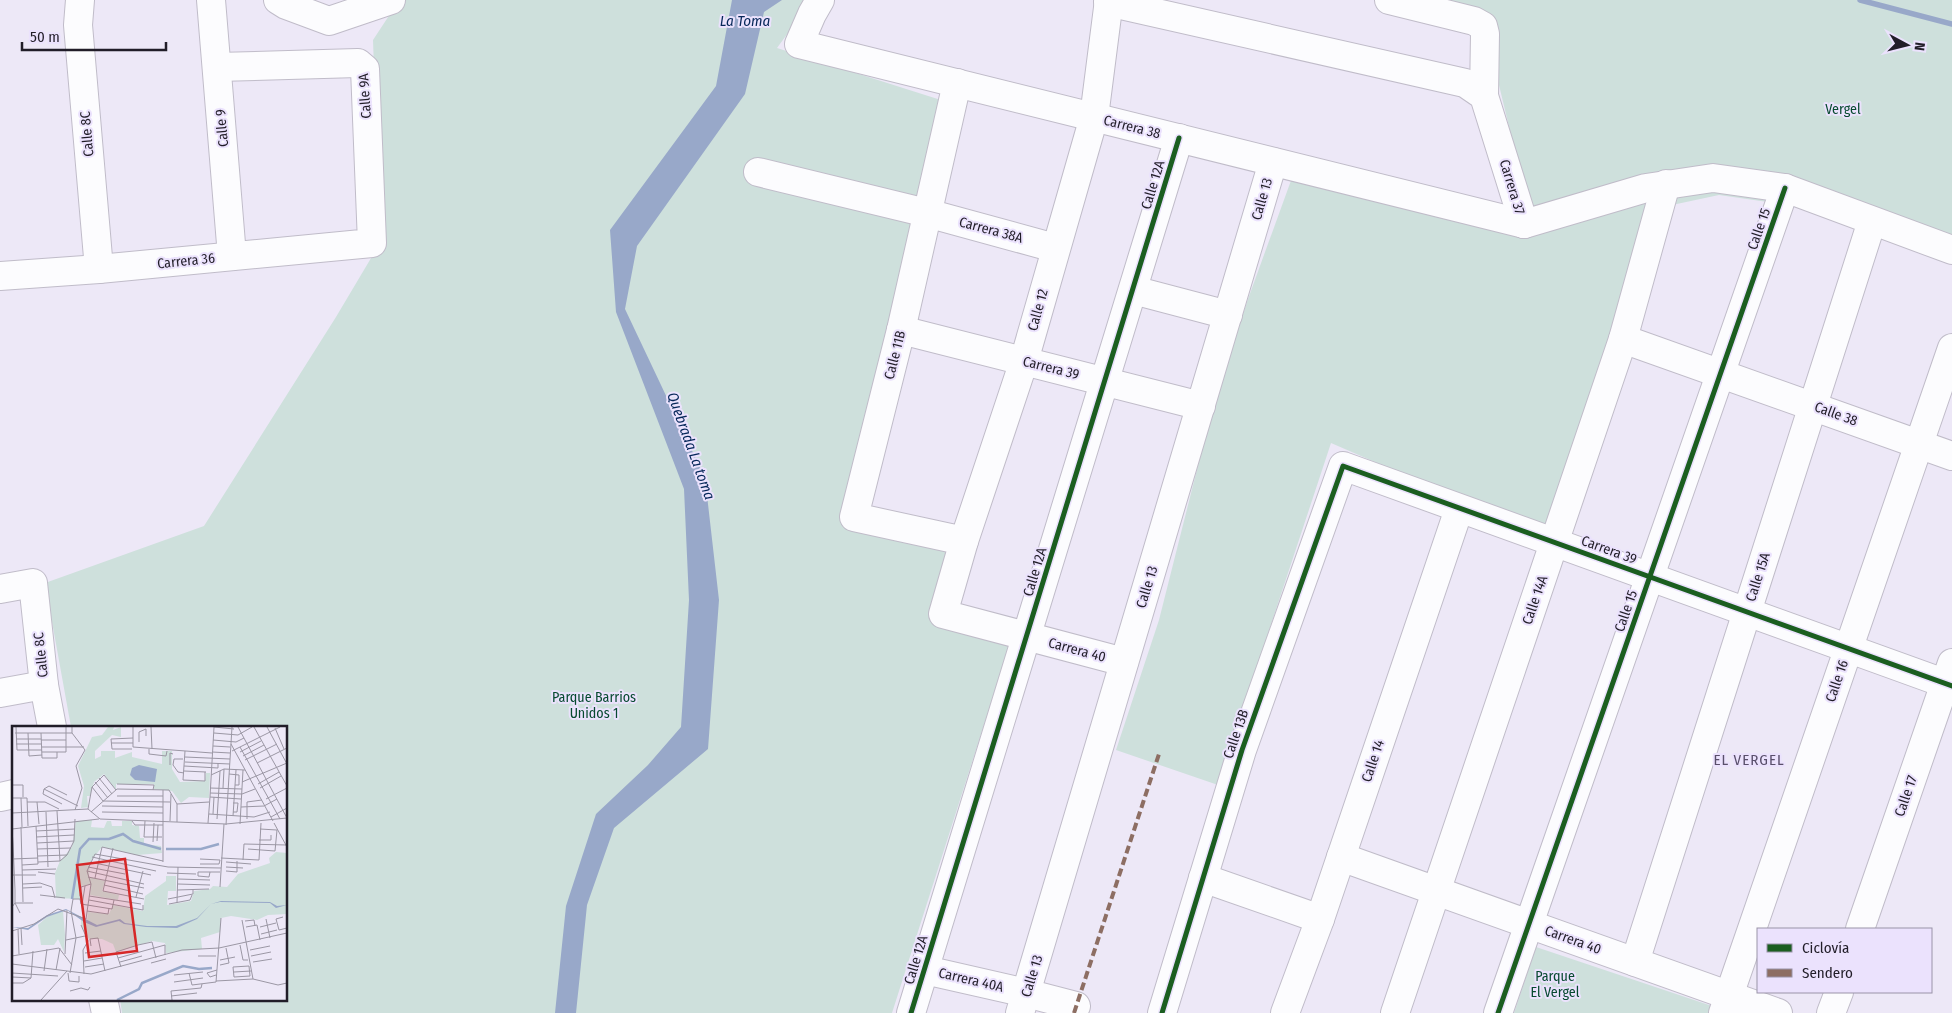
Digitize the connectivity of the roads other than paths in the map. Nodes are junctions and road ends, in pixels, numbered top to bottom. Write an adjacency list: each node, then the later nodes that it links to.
1 (80, 0): 24 (street, Calle 8C)
2 (211, 0): 8 (street, Calle 9)
3 (278, 0): 4 (street)
4 (391, 0)
5 (820, 0): 9 (street, Carrera 38)
6 (1389, 0): 10 (street, Carrera 37)
7 (1108, 1): 10 (street); 11 (street, Calle 12)
8 (217, 67): 20 (street, Calle 9A); 23 (street, Calle 9)
9 (956, 83): 11 (street, Carrera 38); 17 (street, Calle 11B)
10 (1484, 96): 19 (street, Carrera 37)
11 (1094, 117): 12 (street, Carrera 38); 21 (street, Calle 12)
12 (1180, 138): 13 (street, Carrera 38); 26 (street, Calle 12A)
13 (1273, 162): 19 (street, Carrera 38); 27 (street, Calle 13)
14 (758, 172): 17 (street, Carrera 38A)
15 (1666, 184): 16 (street, Carrera 37); 19 (street, Carrera 37); 29 (street, Calle 14A)
16 (1785, 188): 18 (street, Carrera 37); 32 (street, Calle 15)
17 (927, 212): 21 (street, Carrera 38A); 28 (street, Calle 11B)
18 (1872, 221): 22 (street, Carrera 37); 35 (street, Calle 15A)
19 (1524, 224)
20 (372, 243): 23 (street, Carrera 36)
21 (1055, 248): 31 (street, Calle 12)
22 (1952, 250)
23 (232, 256): 24 (street, Carrera 36)
24 (99, 269): 25 (street, Carrera 36)
25 (0, 276)
26 (1133, 290): 27 (street); 33 (street, Calle 12A)
27 (1228, 315): 34 (street, Calle 13)
28 (901, 330): 31 (street, Carrera 39); 40 (street, Calle 11B)
29 (1623, 339): 32 (street, Calle 38); 41 (street, Calle 14A)
30 (1952, 348): 36 (street, Calle 16)
31 (1024, 361): 33 (street, Carrera 39); 40 (street, Calle 12)
32 (1721, 372): 35 (street, Calle 38); 42 (street, Calle 15)
33 (1105, 382): 34 (street, Carrera 39); 46 (street, Calle 12A)
34 (1200, 406): 48 (street, Calle 13)
35 (1813, 406): 36 (street, Calle 38); 44 (street, Calle 15A)
36 (1919, 445): 37 (street, Calle 38); 47 (street, Calle 16)
37 (1952, 456)
38 (1343, 466): 39 (street, Carrera 39); 54 (street, Calle 13B)
39 (1459, 509): 41 (street, Carrera 39); 53 (street, Calle 14)
40 (964, 541): 45 (street, Calle 12)
41 (1554, 542): 42 (street, Carrera 39); 55 (street, Calle 14A)
42 (1650, 577): 44 (street, Carrera 39); 57 (street, Calle 15)
43 (0, 589): 50 (street, Calle 8C)
44 (1747, 612): 47 (street, Carrera 39); 59 (street, Calle 15A)
45 (943, 614): 46 (street, Carrera 40)
46 (1027, 636): 48 (street, Carrera 40); 60 (street, Calle 12A)
47 (1848, 649): 49 (street, Carrera 39); 64 (street, Calle 16)
48 (1124, 662): 63 (street, Calle 13)
49 (1950, 677): 58 (street, Calle 17)
50 (44, 685): 51 (street); 52 (street, Calle 8C)
51 (0, 693)
52 (52, 726)
53 (1341, 857): 55 (street, Carrera 40); 56 (street, Calle 14)
54 (1203, 878): 56 (street); 68 (street, Calle 13B)
55 (1437, 891): 57 (street, Carrera 40); 70 (street, Calle 14A)
56 (1320, 919): 69 (street, Calle 14)
57 (1529, 924): 59 (street, Carrera 40); 71 (street, Calle 15)
58 (1860, 928)
59 (1635, 962): 64 (street, Carrera 40)
60 (925, 970): 63 (street, Carrera 40A); 67 (street, Calle 12A)
61 (1839, 993): 73 (street)
62 (103, 1000): 66 (street)
63 (1024, 1003): 65 (street, Carrera 40A)
64 (1726, 1004): 72 (street, Carrera 40)
65 (1076, 1006)
66 (106, 1013)
67 (911, 1013)
68 (1162, 1013)
69 (1285, 1013)
70 (1395, 1013)
71 (1498, 1013)
72 (1778, 1013)
73 (1831, 1013)

